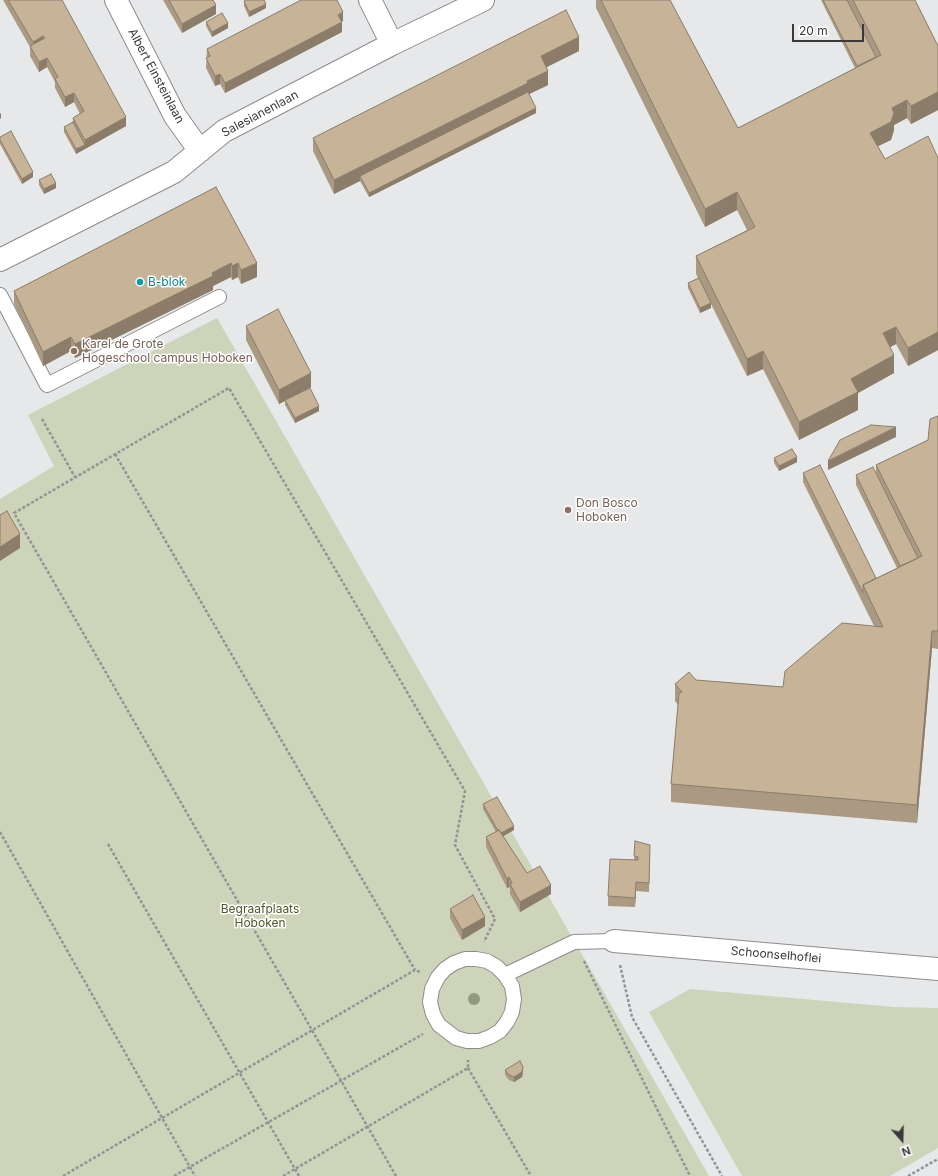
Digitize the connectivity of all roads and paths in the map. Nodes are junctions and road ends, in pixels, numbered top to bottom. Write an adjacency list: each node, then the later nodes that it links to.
1 (116, 0): 5 (street, Albert Einsteinlaan)
2 (370, 0): 4 (street)
3 (484, 0): 4 (street, Salesianenlaan)
4 (392, 44): 5 (street, Salesianenlaan)
5 (200, 151): 6 (street, Salesianenlaan)
6 (0, 260)
7 (0, 295): 8 (lane)
8 (219, 297)
9 (42, 419): 11 (path)
10 (114, 454): 11 (path); 16 (path); 18 (path)
11 (75, 477): 22 (path)
12 (0, 832): 27 (path)
13 (108, 844): 25 (path)
14 (614, 941): 15 (lane); 17 (street, Schoonselhoflei); 41 (path)
15 (574, 942): 19 (lane); 40 (path)
16 (476, 959): 19 (lane); 20 (lane)
17 (938, 969)
18 (415, 970): 20 (path); 22 (path)
19 (505, 975): 23 (lane)
20 (438, 977): 21 (lane)
21 (439, 1025): 23 (lane); 26 (path)
22 (312, 1030): 25 (path); 26 (path)
23 (467, 1041): 24 (path)
24 (468, 1068): 29 (path); 39 (path)
25 (239, 1073): 27 (path); 28 (path)
26 (340, 1080): 28 (path); 29 (path)
27 (162, 1118): 31 (path); 33 (path)
28 (268, 1122): 31 (path); 32 (path)
29 (368, 1127): 32 (path); 38 (path)
30 (938, 1159): 42 (path)
31 (190, 1167): 34 (path); 35 (path)
32 (295, 1169): 36 (path); 37 (path)
33 (63, 1176)
34 (174, 1176)
35 (195, 1176)
36 (283, 1176)
37 (299, 1176)
38 (396, 1176)
39 (531, 1176)
40 (690, 1176)
41 (722, 1176)
42 (908, 1176)

